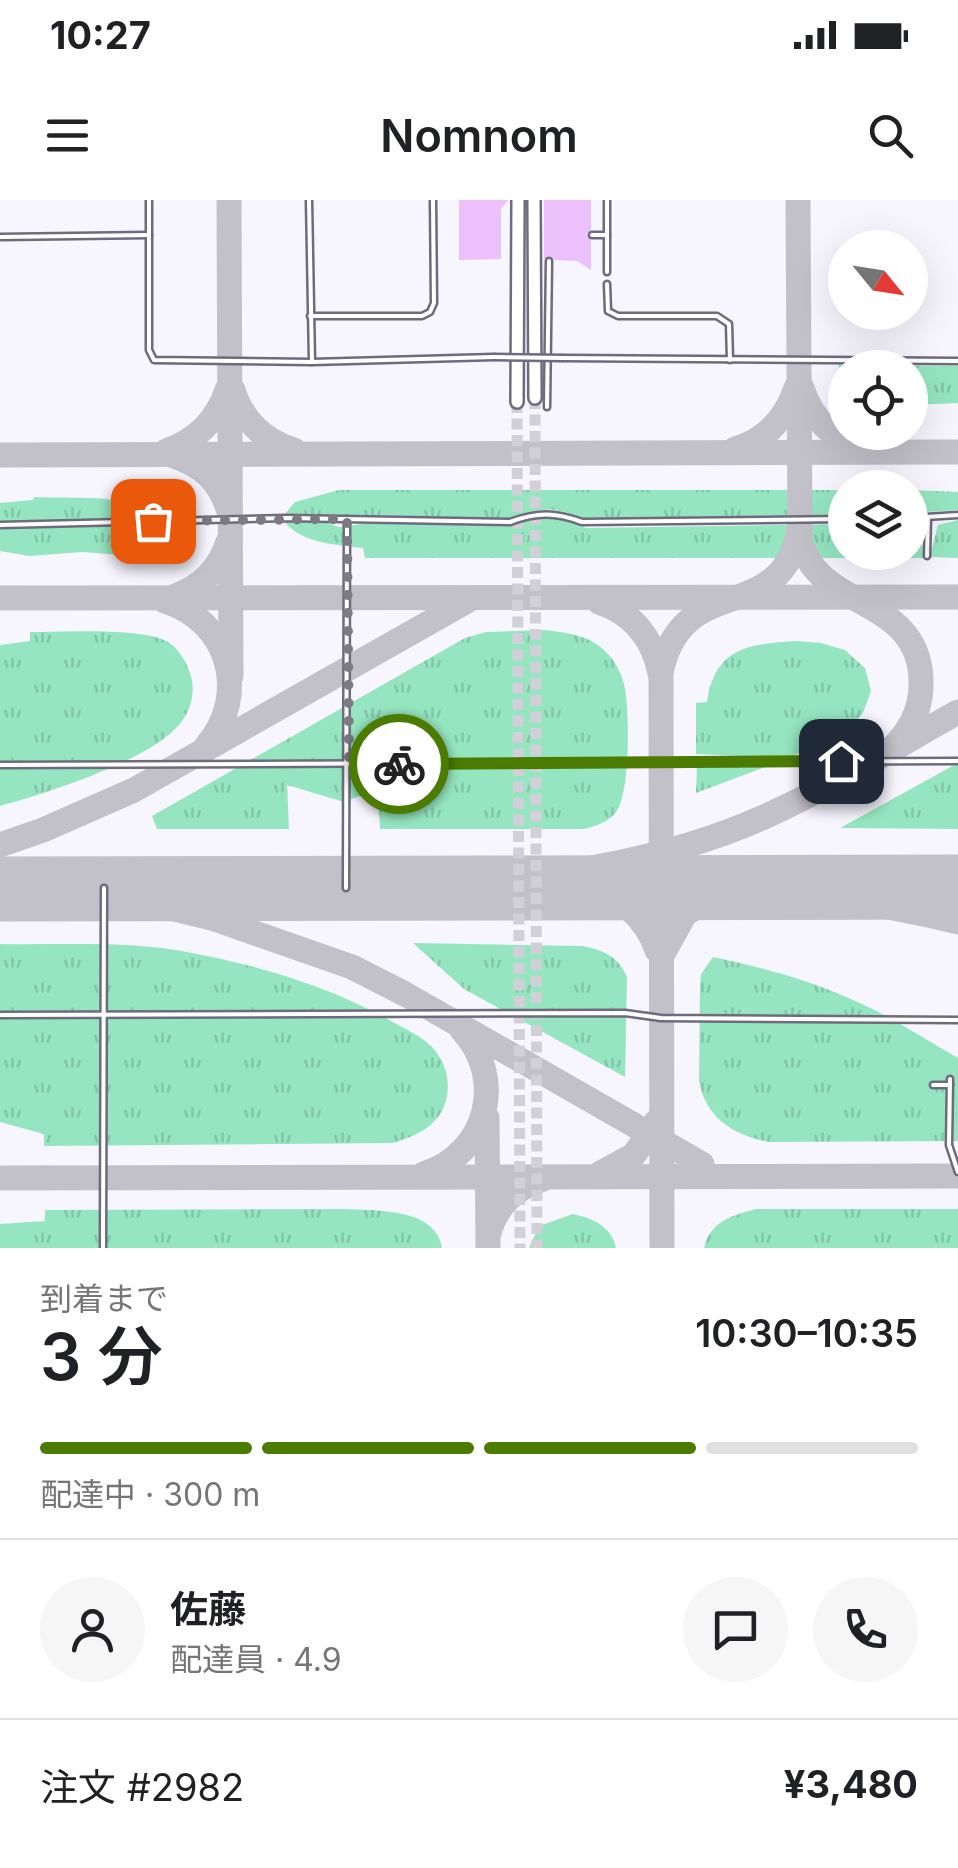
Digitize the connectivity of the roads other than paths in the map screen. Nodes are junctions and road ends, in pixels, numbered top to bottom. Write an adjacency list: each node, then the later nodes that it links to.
1 (149, 200): 8 (lane)
2 (310, 200): 14 (lane)
3 (433, 200): 14 (lane)
4 (518, 200): 19 (street)
5 (534, 200): 18 (street)
6 (607, 200): 7 (lane)
7 (607, 234): 9 (lane); 12 (lane)
8 (149, 235): 10 (lane); 17 (lane)
9 (592, 235)
10 (0, 237)
11 (549, 261): 20 (lane)
12 (607, 272)
13 (607, 284): 15 (lane)
14 (310, 316): 17 (lane)
15 (730, 360): 16 (lane); 17 (lane, bridge)
16 (958, 361)
17 (312, 362)
18 (536, 398)
19 (517, 402)
20 (547, 407)
21 (958, 515): 22 (lane)
22 (928, 518)
23 (347, 519): 24 (lane); 25 (lane); 27 (lane)
24 (828, 519)
25 (0, 525)
26 (958, 761): 27 (lane)
27 (349, 764): 28 (lane); 30 (lane)
28 (0, 765)
29 (104, 888): 32 (lane)
30 (346, 888)
31 (0, 1015): 32 (lane)
32 (104, 1015): 33 (lane); 36 (lane)
33 (958, 1020)
34 (933, 1086): 35 (lane)
35 (958, 1172)
36 (103, 1248)

